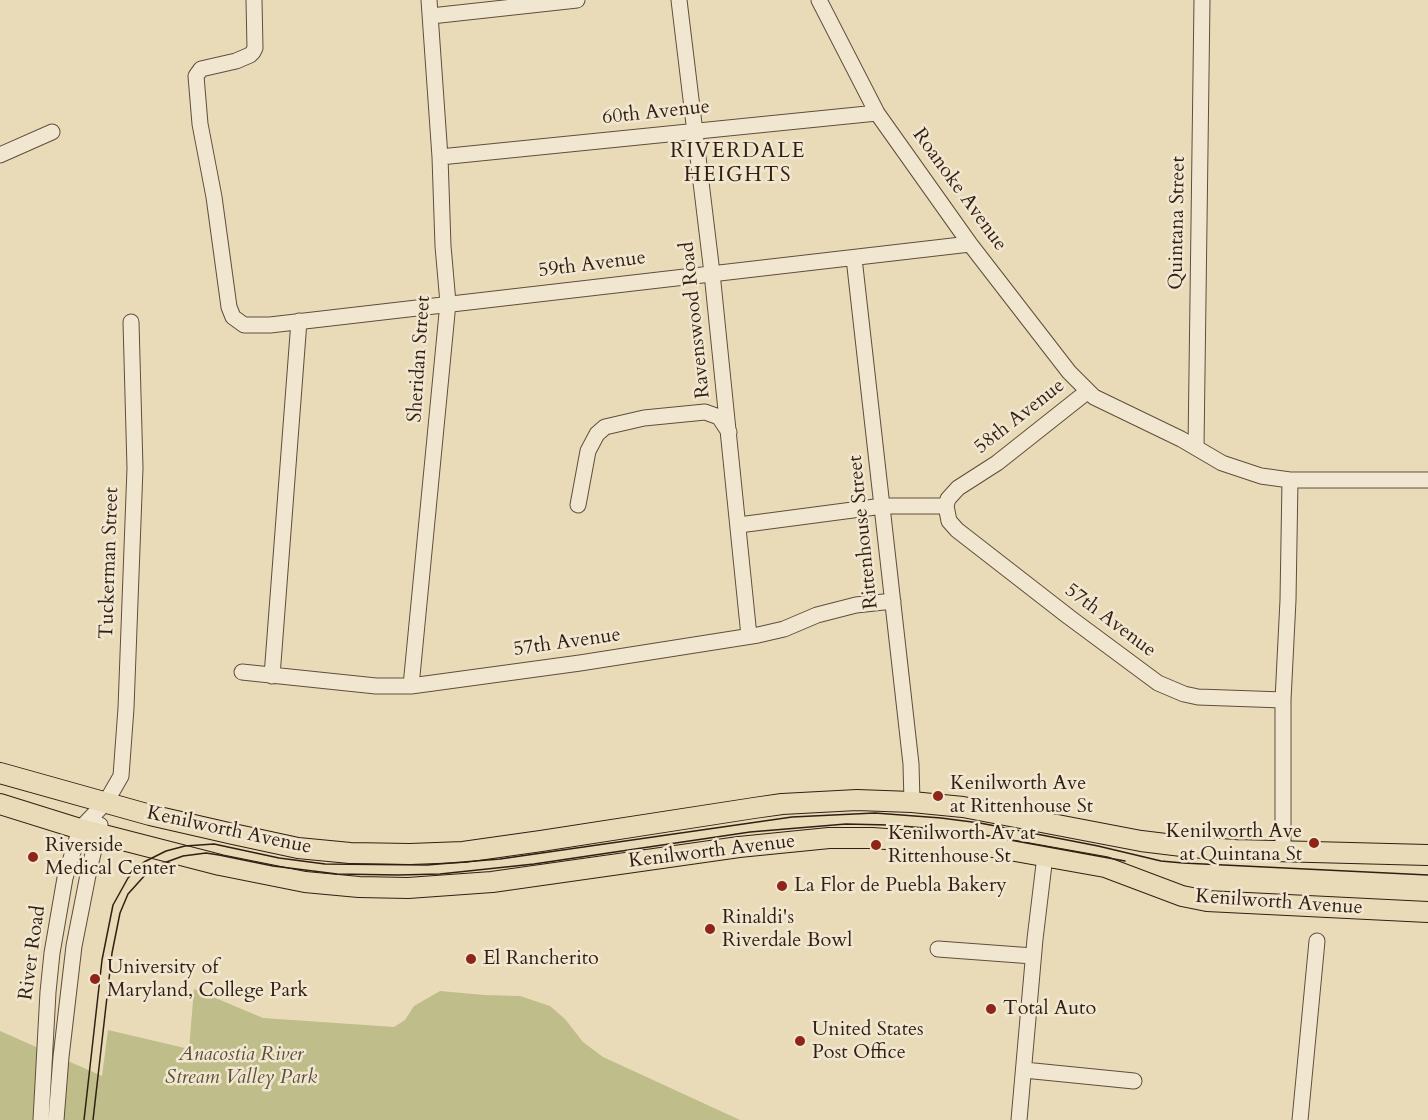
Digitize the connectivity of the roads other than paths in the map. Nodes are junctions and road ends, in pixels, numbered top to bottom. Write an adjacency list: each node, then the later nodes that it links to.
1 (254, 0): 16 (street, 59th Avenue)
2 (577, 0): 6 (street)
3 (679, 0): 8 (street, Ravenswood Road)
4 (819, 0): 7 (street, Roanoke Avenue)
5 (1202, 0): 20 (street, Quintana Street)
6 (430, 8): 11 (street, Sheridan Street)
7 (877, 113): 8 (street, 60th Avenue); 12 (street, Roanoke Avenue)
8 (695, 130): 11 (street, 60th Avenue); 14 (street, Ravenswood Road)
9 (52, 132): 10 (street)
10 (0, 155)
11 (440, 157): 15 (street, Sheridan Street)
12 (970, 244): 13 (street, 59th Avenue); 18 (street, Roanoke Avenue)
13 (854, 258): 14 (street, 59th Avenue); 24 (street, Rittenhouse Street)
14 (712, 273): 15 (street, 59th Avenue); 19 (street, Ravenswood Road)
15 (448, 303): 16 (street, 59th Avenue); 31 (street, Sheridan Street)
16 (299, 321): 30 (street)
17 (131, 322): 34 (street, Tuckerman Street)
18 (1088, 391): 20 (street, 58th Avenue); 25 (street, 58th Avenue)
19 (729, 432): 23 (street); 26 (street, Ravenswood Road)
20 (1196, 447): 21 (street, 58th Avenue)
21 (1290, 480): 22 (street, 58th Avenue); 32 (street)
22 (1428, 480)
23 (578, 505)
24 (883, 506): 25 (street); 26 (street); 27 (street, Rittenhouse Street)
25 (946, 506): 32 (street, 57th Avenue)
26 (739, 525): 28 (street, Ravenswood Road)
27 (893, 601): 28 (street, 57th Avenue); 35 (street, Rittenhouse Street)
28 (749, 636): 31 (street, 57th Avenue)
29 (242, 672): 30 (street, 57th Avenue)
30 (272, 676): 31 (street, 57th Avenue)
31 (411, 686)
32 (1283, 700): 38 (street)
33 (0, 773): 34 (main road, Kenilworth Avenue)
34 (106, 802): 35 (main road, Kenilworth Avenue); 37 (street, River Road)
35 (912, 802): 38 (main road, Kenilworth Avenue)
36 (0, 804): 37 (main road, Kenilworth Avenue)
37 (89, 832): 40 (main road, Kenilworth Avenue); 47 (street, River Road); 48 (street, River Road)
38 (1283, 851): 39 (main road, Kenilworth Avenue)
39 (1428, 855)
40 (1045, 856): 41 (main road, Kenilworth Avenue); 44 (street)
41 (1428, 912)
42 (1317, 941): 50 (street)
43 (938, 949): 44 (street)
44 (1033, 956): 45 (street)
45 (1024, 1070): 46 (street); 49 (street)
46 (1134, 1080)
47 (40, 1120)
48 (56, 1120)
49 (1019, 1120)
50 (1300, 1120)

